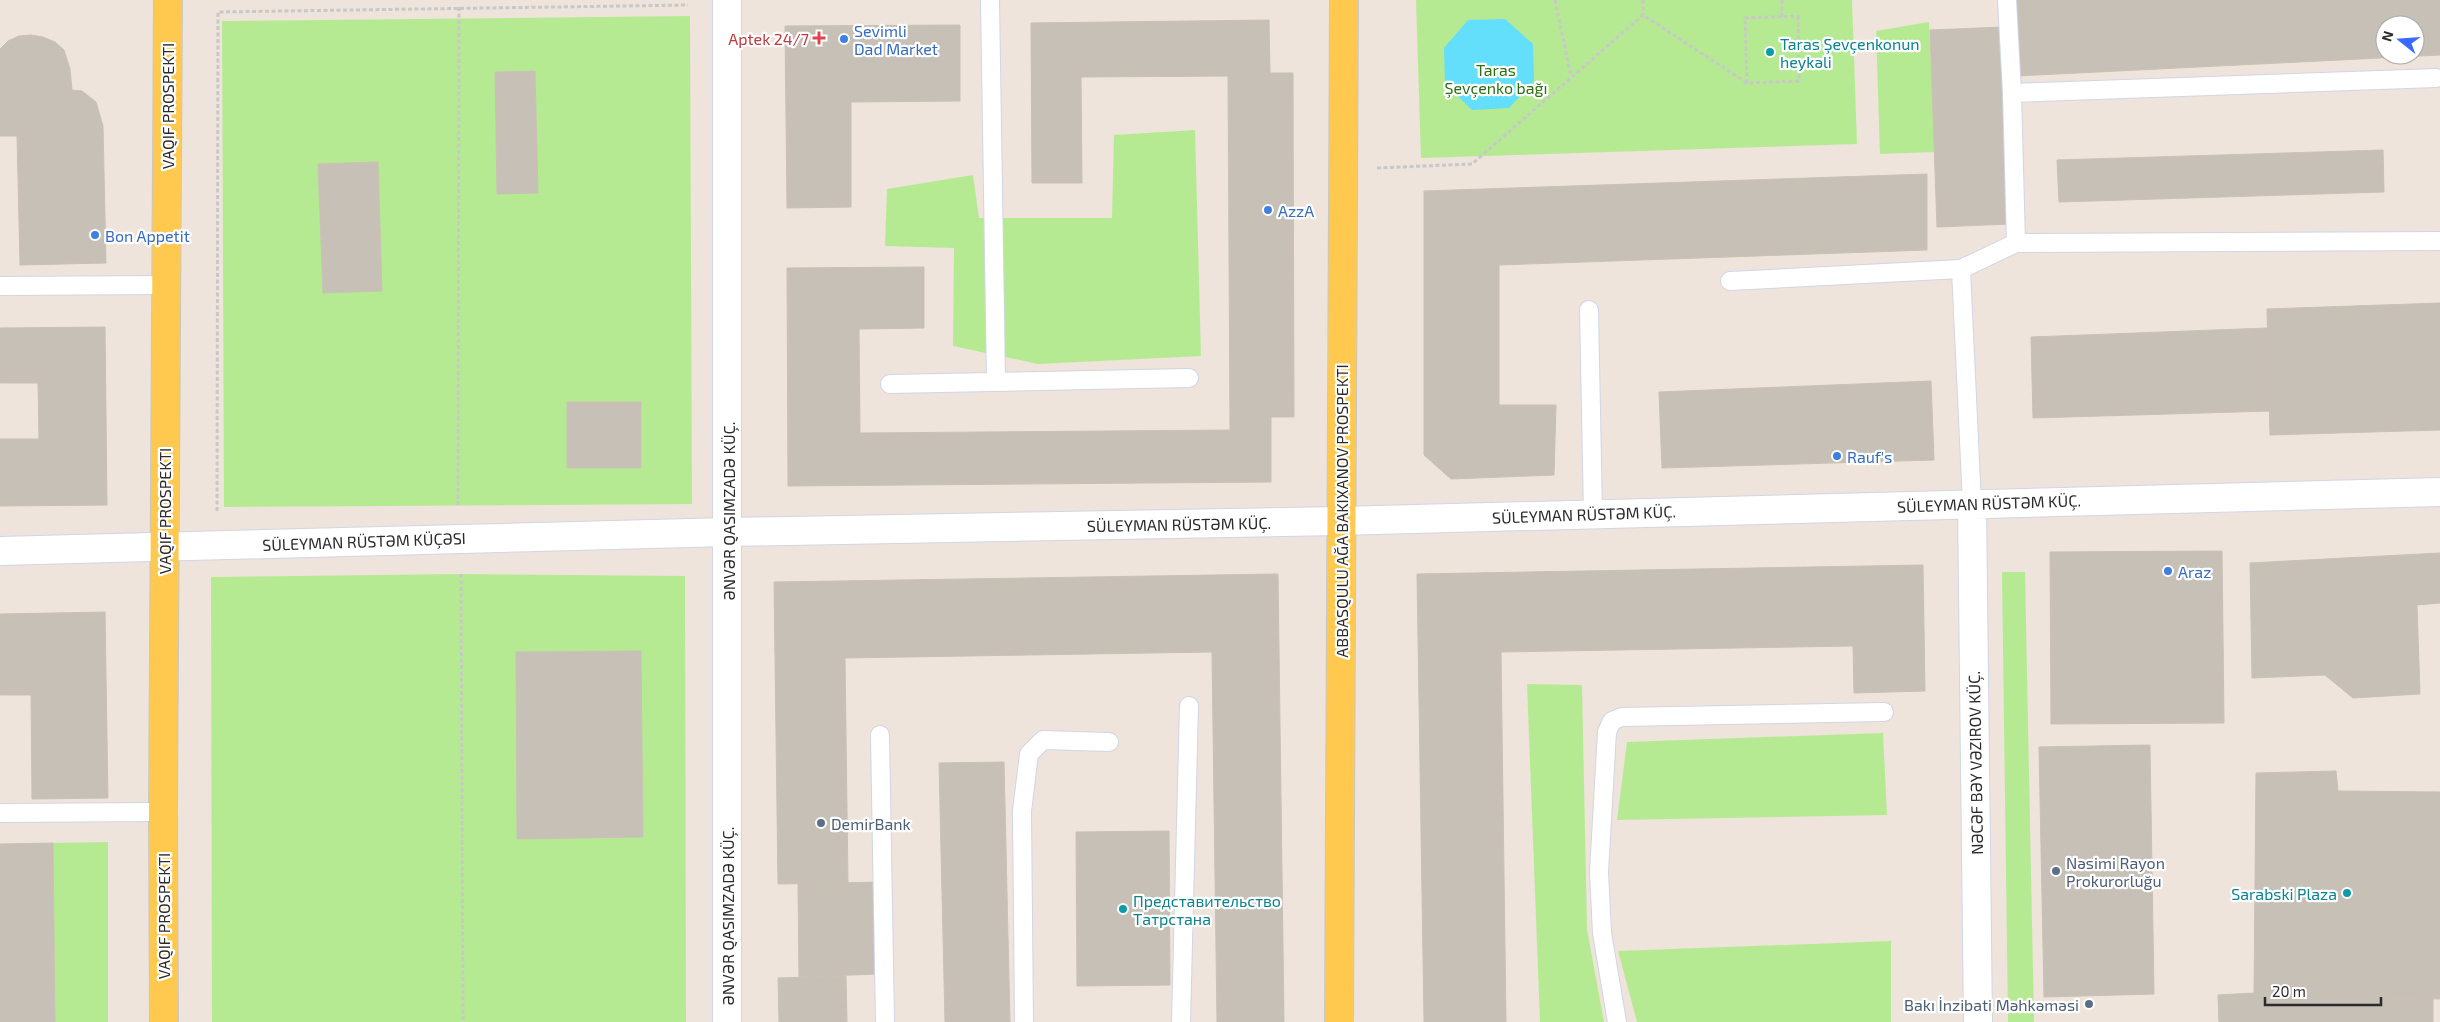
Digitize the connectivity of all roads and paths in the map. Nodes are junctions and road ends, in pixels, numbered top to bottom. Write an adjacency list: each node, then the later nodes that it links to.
1 (168, 0): 22 (main road, VAQIF PROSPEKTI)
2 (727, 0): 33 (street)
3 (990, 0): 26 (lane)
4 (1344, 0): 17 (main road)
5 (1555, 0): 13 (path)
6 (1642, 0): 11 (path)
7 (1782, 0): 12 (path)
8 (2007, 0): 16 (lane)
9 (688, 5): 10 (path)
10 (459, 7): 30 (path); 34 (path)
11 (1643, 15): 13 (path); 15 (path)
12 (1782, 16): 15 (path); 15 (path)
13 (1571, 76): 17 (path)
14 (2436, 78): 16 (lane)
15 (1747, 83)
16 (2012, 93): 19 (lane)
17 (1344, 169): 32 (main road)
18 (2440, 241): 19 (lane)
19 (2016, 243): 20 (lane)
20 (1961, 269): 21 (lane); 29 (lane)
21 (1730, 281)
22 (165, 285): 23 (lane); 35 (main road, VAQIF PROSPEKTI)
23 (0, 286)
24 (1589, 310): 31 (lane)
25 (1189, 378): 26 (lane)
26 (996, 382): 27 (lane)
27 (890, 384)
28 (2440, 492): 29 (street, SÜLEYMAN RÜSTƏM KÜÇ.)
29 (1972, 504): 31 (street, SÜLEYMAN RÜSTƏM KÜÇ.); 52 (street, NƏCƏF BƏY VƏZIROV KÜÇ.)
30 (458, 506)
31 (1593, 514): 32 (street, SÜLEYMAN RÜSTƏM KÜÇ.)
32 (1340, 521): 33 (street, SÜLEYMAN RÜSTƏM KÜÇ.); 50 (main road)
33 (728, 532): 34 (street, SÜLEYMAN RÜSTƏM KÜÇƏSI); 46 (street)
34 (217, 545): 35 (street, SÜLEYMAN RÜSTƏM KÜÇƏSI)
35 (164, 547): 36 (street, SÜLEYMAN RÜSTƏM KÜÇƏSI); 42 (main road, VAQIF PROSPEKTI)
36 (0, 551)
37 (461, 574): 45 (path)
38 (1189, 706): 49 (lane)
39 (1884, 712): 51 (lane)
40 (880, 735): 47 (lane)
41 (1109, 742): 48 (lane)
42 (163, 812): 43 (lane); 44 (main road, VAQIF PROSPEKTI)
43 (0, 813)
44 (164, 1022)
45 (463, 1022)
46 (727, 1022)
47 (885, 1022)
48 (1024, 1022)
49 (1180, 1022)
50 (1339, 1022)
51 (1617, 1022)
52 (1978, 1022)

